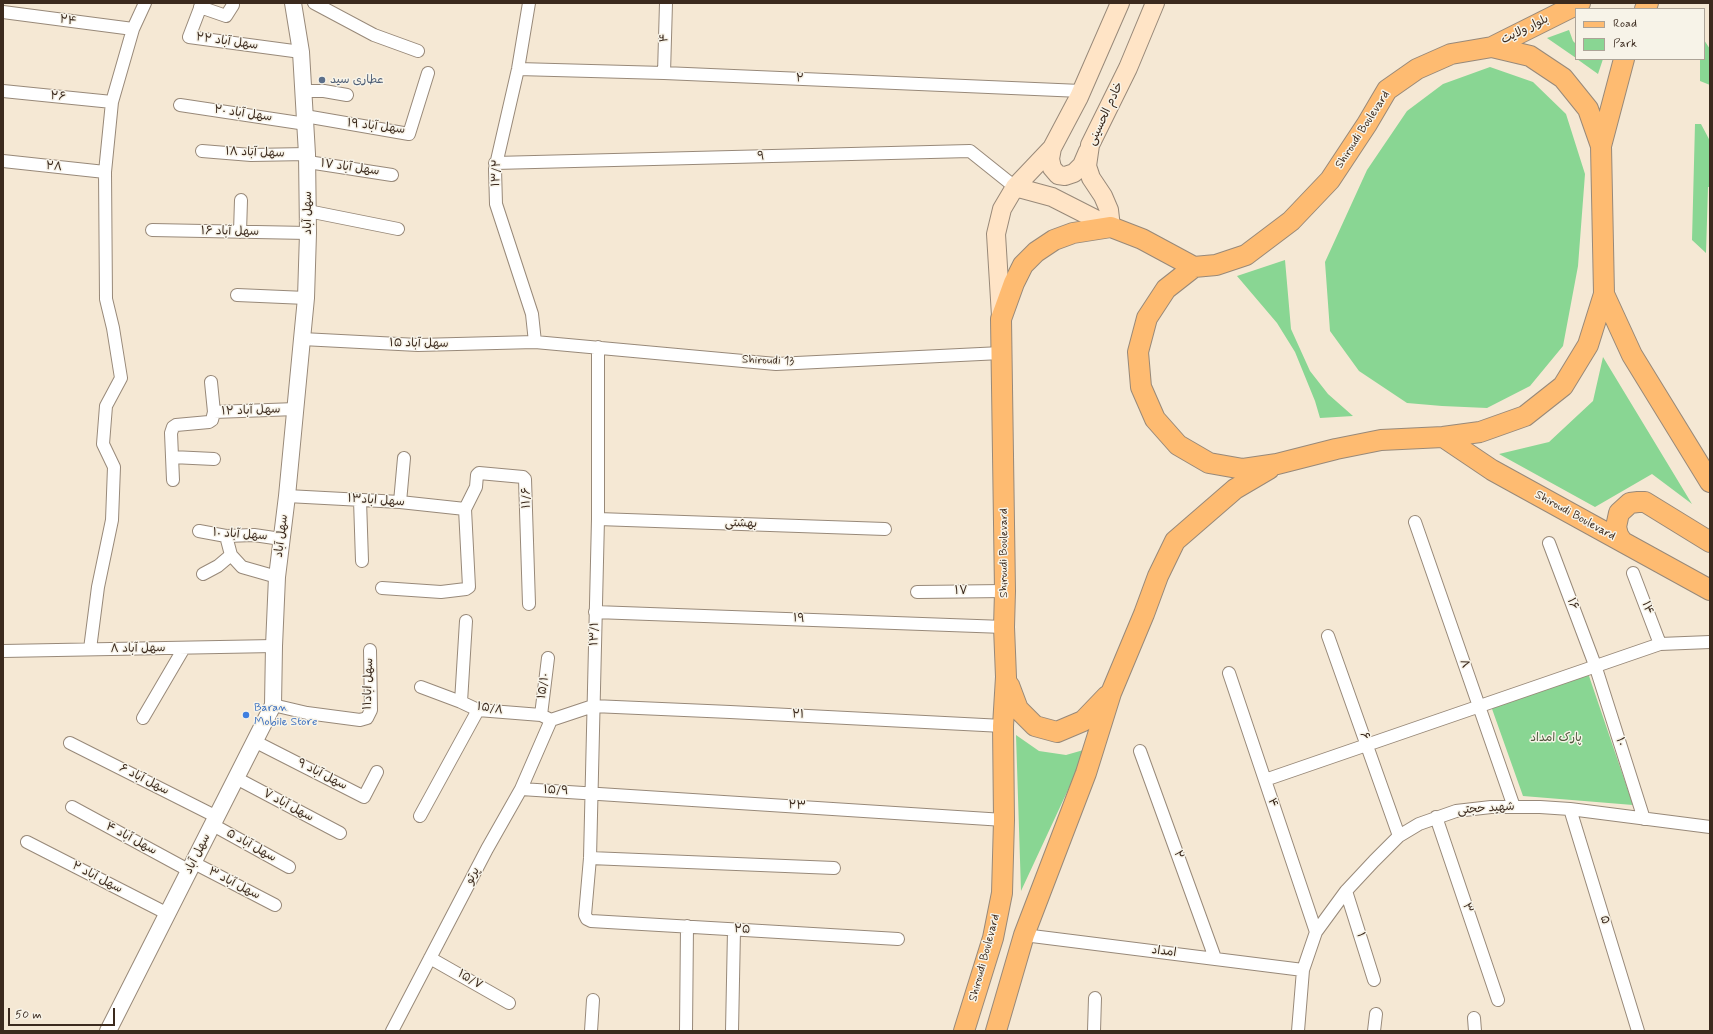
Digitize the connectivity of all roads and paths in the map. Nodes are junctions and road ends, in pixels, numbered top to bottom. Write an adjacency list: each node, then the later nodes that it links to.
1 (145, 3): 12 (street)
2 (293, 3): 15 (street, سهل آباد)
3 (314, 3): 14 (street)
4 (529, 3): 17 (street, ۱۳/۲)
5 (666, 3): 19 (street, ۴)
6 (1120, 3): 22 (main road)
7 (1155, 3): 27 (main road, خادم الحسینی)
8 (233, 4): 9 (street)
9 (201, 5): 15 (street, سهل آباد ۲۲)
10 (1577, 6): 13 (main road, بلوار ولایت)
11 (3, 12): 12 (street, ۲۴)
12 (133, 29): 24 (street)
13 (1492, 46): 28 (main road, Shiroudi Boulevard); 44 (main road, Shiroudi Boulevard)
14 (418, 51)
15 (301, 52): 21 (street, سهل آباد)
16 (1624, 60): 28 (main road)
17 (518, 69): 19 (street, ۲); 33 (street, ۱۳/۲)
18 (428, 72): 26 (street, سهل آباد ۱۹)
19 (664, 73): 22 (street, ۲)
20 (3, 91): 24 (street, ۲۶)
21 (304, 91): 23 (street); 26 (street, سهل آباد)
22 (1081, 91): 29 (main road)
23 (347, 95)
24 (112, 102): 34 (street)
25 (180, 105): 26 (street, سهل آباد ۲۰)
26 (305, 120): 31 (street, سهل آباد)
27 (1090, 145): 29 (main road); 39 (main road, خادم الحسینی)
28 (1601, 146): 45 (main road, Shiroudi Boulevard)
29 (1052, 148): 36 (main road)
30 (202, 151): 31 (street, سهل آباد ۱۸)
31 (307, 158): 35 (street, سهل آباد ۱۷); 38 (street, سهل آباد)
32 (3, 161): 34 (street, ۲۸)
33 (495, 163): 36 (street, ۹); 50 (street, ۱۳/۲)
34 (105, 172): 94 (street)
35 (392, 175)
36 (1015, 187): 39 (main road); 48 (main road)
37 (242, 200): 42 (street)
38 (308, 211): 40 (street); 43 (street, سهل آباد)
39 (1111, 226): 44 (main road); 48 (main road, Shiroudi Boulevard)
40 (398, 229)
41 (152, 230): 42 (street, سهل آباد ۱۶)
42 (240, 232): 43 (street, سهل آباد ۱۶)
43 (308, 233): 47 (street, سهل آباد)
44 (1194, 267): 60 (main road, Shiroudi Boulevard)
45 (1604, 294): 56 (main road, Shiroudi Boulevard); 62 (main road, Shiroudi Boulevard)
46 (237, 295): 47 (street)
47 (306, 298): 49 (street, سهل آباد)
48 (1002, 319): 52 (main road, Shiroudi Boulevard)
49 (302, 339): 50 (street, سهل آباد ۱۵); 54 (street, سهل آباد)
50 (536, 342): 51 (street, Shiroudi 13)
51 (598, 347): 52 (street, Shiroudi 13); 67 (street, ۱۳/۱)
52 (1001, 353): 83 (main road, Shiroudi Boulevard)
53 (211, 382): 55 (street)
54 (296, 409): 55 (street, سهل آباد ۱۲); 63 (street, سهل آباد)
55 (214, 412): 57 (street, سهل آباد ۱۲)
56 (1443, 437): 60 (main road, Shiroudi Boulevard); 73 (main road, Shiroudi Boulevard)
57 (172, 456): 59 (street); 61 (street, سهل آباد ۱۲)
58 (404, 458): 65 (street)
59 (214, 459)
60 (1277, 464): 102 (main road, Shiroudi Boulevard)
61 (173, 480)
62 (1710, 482)
63 (287, 496): 64 (street, سهل اباد۱۳); 72 (street, سهل آباد)
64 (360, 500): 65 (street, سهل اباد۱۳); 77 (street)
65 (400, 502): 66 (street, سهل اباد۱۳)
66 (465, 509): 81 (street); 85 (street, ۱۱/۶)
67 (598, 519): 69 (street, بهشتی); 86 (street, ۱۳/۱)
68 (1415, 522): 106 (street, ۸)
69 (885, 529)
70 (199, 531): 71 (street, سهل آباد ۱۰)
71 (226, 536): 72 (street, سهل آباد ۱۰); 76 (street)
72 (281, 539): 80 (street, سهل آباد)
73 (1622, 541): 74 (main road); 82 (main road, Shiroudi Boulevard)
74 (1710, 542)
75 (1549, 543): 98 (street, ۱۶)
76 (231, 555): 79 (street); 80 (street)
77 (362, 561)
78 (1633, 573): 91 (street, ۱۴)
79 (203, 574)
80 (277, 577): 92 (street, سهل آباد)
81 (382, 588)
82 (1710, 590)
83 (1005, 591): 84 (street, ۱۷); 88 (main road, Shiroudi Boulevard)
84 (917, 592)
85 (529, 604)
86 (595, 612): 88 (street, ۱۹); 105 (street, ۱۳/۱)
87 (466, 621): 103 (street, ۱۵/۸)
88 (1004, 627): 100 (main road, Shiroudi Boulevard)
89 (1328, 636): 113 (street, ۶)
90 (1710, 642): 91 (street)
91 (1660, 644): 98 (street)
92 (274, 646): 93 (street, سهل آباد ۸); 104 (street, سهل آباد)
93 (184, 648): 94 (street, سهل آباد ۸); 108 (street)
94 (90, 650): 96 (street, سهل آباد ۸)
95 (370, 650): 104 (street, سهل اباد۱۱)
96 (3, 651)
97 (548, 658): 109 (street, ۱۵/۱۰)
98 (1595, 665): 106 (street); 125 (street, ۱۰)
99 (1229, 673): 117 (street, ۴)
100 (1006, 678): 102 (main road); 110 (main road, Shiroudi Boulevard)
101 (422, 687): 103 (street)
102 (1111, 693): 143 (main road, Shiroudi Boulevard)
103 (461, 702): 107 (street, ۱۵/۸)
104 (273, 705): 111 (street, سهل آباد)
105 (593, 706): 109 (street); 110 (street, ۲۱); 119 (street, ۱۳/۱)
106 (1478, 706): 113 (street); 120 (street, ۸)
107 (478, 710): 109 (street, ۱۵/۸); 123 (street)
108 (143, 718)
109 (546, 718): 118 (street, پرتو)
110 (1002, 726): 126 (main road, Shiroudi Boulevard)
111 (254, 741): 115 (street, سهل آباد ۹); 116 (street, سهل آباد)
112 (70, 743): 127 (street, سهل آباد ۶)
113 (1367, 745): 117 (street); 130 (street, ۶)
114 (1140, 751): 146 (street, ۲)
115 (378, 772)
116 (236, 778): 127 (street, سهل آباد); 129 (street, سهل آباد ۷)
117 (1265, 780): 142 (street, ۴)
118 (521, 790): 119 (street, ۱۵/۹); 145 (street, پرتو)
119 (591, 793): 126 (street, ۲۳); 132 (street, ۱۳/۱)
120 (1514, 807): 122 (street, شهید حجتی); 124 (street, شهید حجتی)
121 (72, 808): 133 (street, سهل آباد ۴)
122 (1570, 809): 125 (street, شهید حجتی); 166 (street, ۵)
123 (420, 816)
124 (1436, 817): 130 (street, شهید حجتی); 151 (street, ۳)
125 (1644, 819): 128 (street, شهید حجتی)
126 (1004, 820): 160 (main road, Shiroudi Boulevard)
127 (215, 821): 133 (street, سهل آباد); 134 (street, سهل آباد ۵)
128 (1710, 828)
129 (340, 834)
130 (1399, 836): 136 (street, شهید حجتی)
131 (27, 842): 138 (street, سهل آباد ۲)
132 (590, 858): 135 (street); 139 (street, ۱۳/۱)
133 (192, 867): 137 (street, سهل آباد ۳); 138 (street, سهل آباد)
134 (289, 867)
135 (834, 868)
136 (1346, 891): 142 (street, شهید حجتی); 148 (street, ۱)
137 (275, 905)
138 (168, 914): 155 (street, سهل آباد)
139 (587, 920): 140 (street, ۲۵)
140 (687, 926): 141 (street, ۲۵); 158 (street)
141 (734, 930): 144 (street, ۲۵); 159 (street)
142 (1316, 932): 147 (street, شهید حجتی)
143 (1024, 935): 146 (street, امداد); 161 (main road, Shiroudi Boulevard)
144 (898, 939)
145 (430, 958): 152 (street, ۱۵/۷); 156 (street, پرتو)
146 (1215, 958): 147 (street, امداد)
147 (1303, 970): 163 (street, شهید حجتی)
148 (1374, 980)
149 (1095, 998): 162 (street)
150 (593, 1000): 157 (street)
151 (1498, 1000)
152 (509, 1003)
153 (1376, 1014): 164 (street)
154 (1474, 1018): 165 (street)
155 (108, 1031)
156 (392, 1031)
157 (591, 1031)
158 (686, 1031)
159 (732, 1031)
160 (964, 1031)
161 (996, 1031)
162 (1094, 1031)
163 (1298, 1031)
164 (1374, 1031)
165 (1474, 1031)
166 (1638, 1031)

